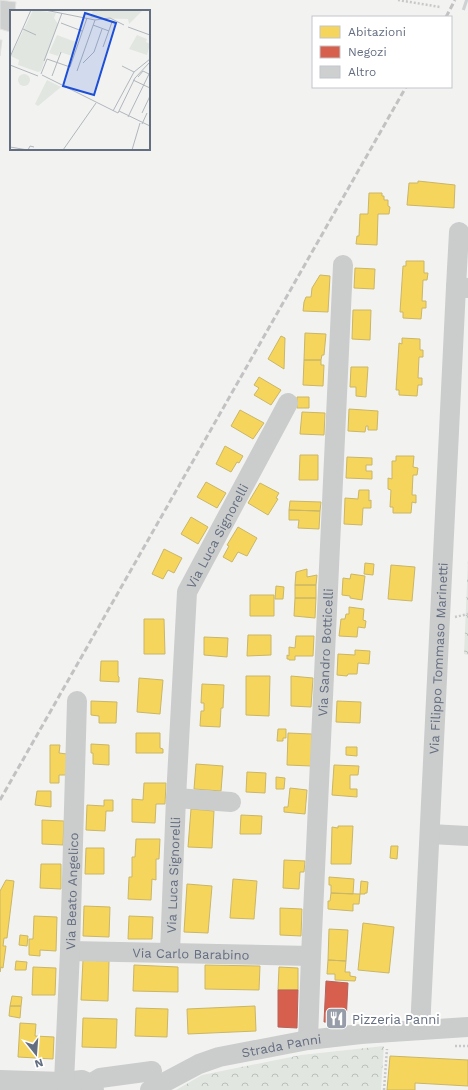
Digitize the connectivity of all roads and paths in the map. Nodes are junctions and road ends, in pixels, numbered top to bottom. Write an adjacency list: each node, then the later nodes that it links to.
1 (398, 0): 2 (path)
2 (440, 7)
3 (459, 232): 5 (street, Via Filippo Tommaso Marinetti)
4 (343, 265): 14 (street, Via Sandro Botticelli)
5 (462, 287): 10 (street, Via Filippo Tommaso Marinetti)
6 (288, 403): 8 (street, Via Luca Signorelli)
7 (77, 702): 12 (street, Via Beato Angelico)
8 (176, 798): 9 (street, Via Luca Signorelli); 13 (street, Via Luca Signorelli)
9 (231, 802)
10 (430, 834): 11 (street); 16 (street, Via Filippo Tommaso Marinetti)
11 (468, 836)
12 (70, 951): 13 (street, Via Carlo Barabino); 20 (street, Via Beato Angelico)
13 (170, 952): 14 (street, Via Carlo Barabino)
14 (311, 956): 17 (street, Via Sandro Botticelli)
15 (468, 1027): 16 (street, Strada Panni)
16 (420, 1030): 17 (street, Strada Panni)
17 (308, 1040): 19 (street, Strada Panni)
18 (0, 1080): 20 (street)
19 (151, 1080): 21 (street)
20 (64, 1082): 21 (street)
21 (92, 1087)

